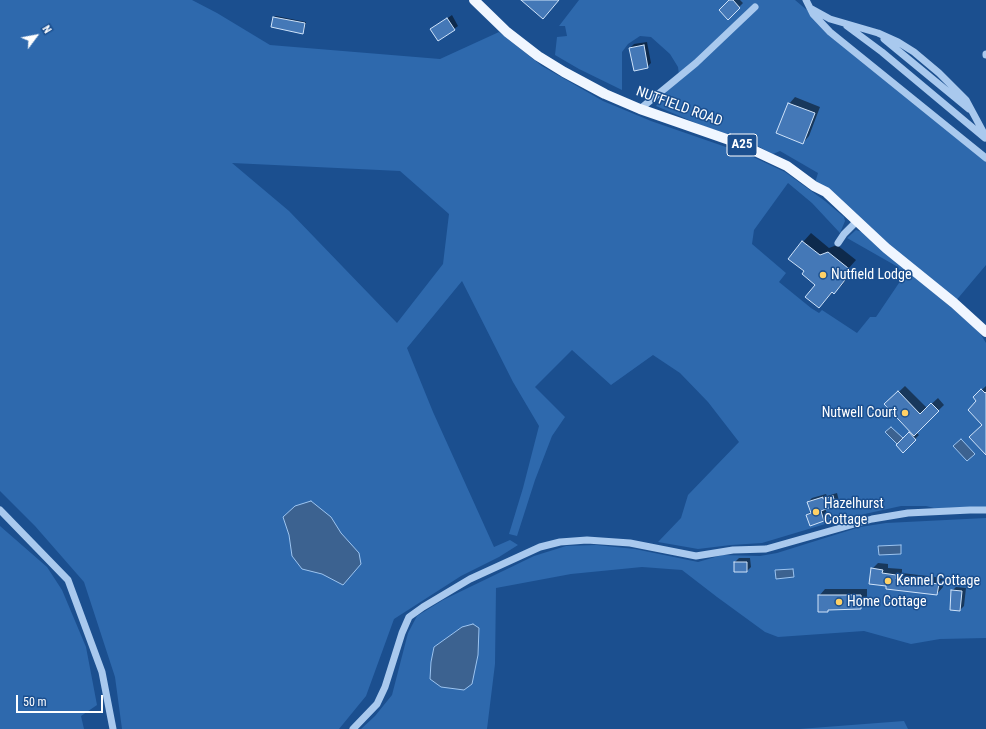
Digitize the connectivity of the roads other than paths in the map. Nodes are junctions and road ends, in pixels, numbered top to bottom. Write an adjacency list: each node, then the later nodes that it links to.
1 (474, 0): 5 (main road, NUTFIELD ROAD / A25)
2 (807, 3): 4 (street); 8 (street)
3 (755, 7): 5 (street)
4 (844, 23): 6 (street); 7 (street)
5 (640, 109): 9 (main road, NUTFIELD ROAD / A25)
6 (984, 125): 7 (street)
7 (986, 138)
8 (986, 158)
9 (857, 220): 10 (street); 11 (main road, NUTFIELD ROAD / A25)
10 (838, 243)
11 (986, 332)
12 (0, 510): 14 (street)
13 (986, 510): 15 (street)
14 (113, 729)
15 (353, 729)

